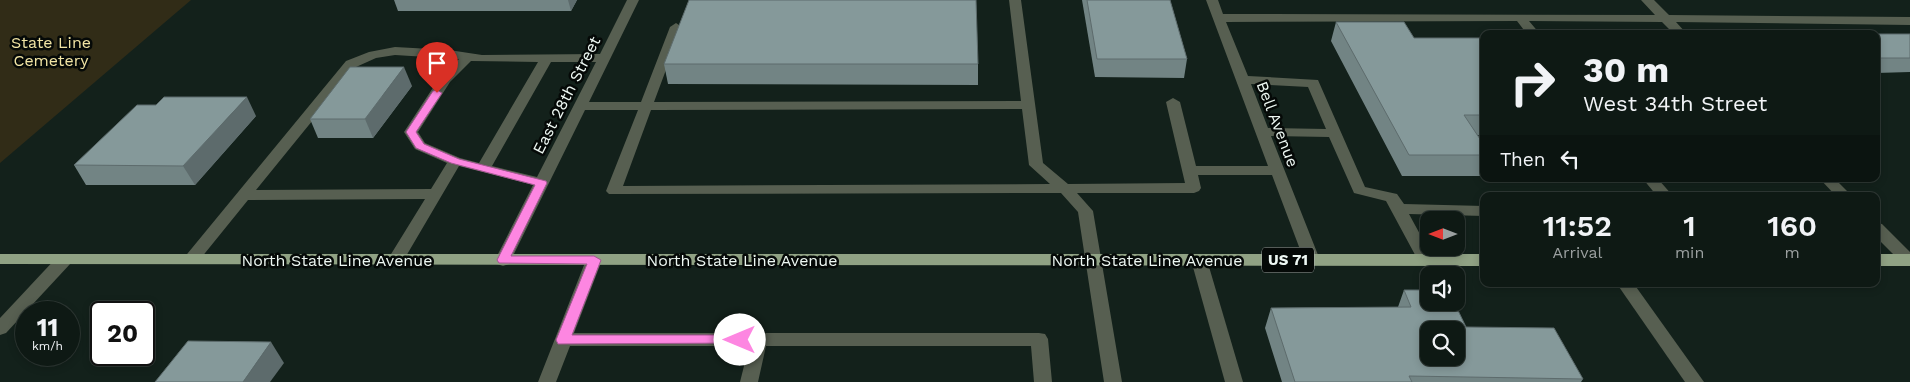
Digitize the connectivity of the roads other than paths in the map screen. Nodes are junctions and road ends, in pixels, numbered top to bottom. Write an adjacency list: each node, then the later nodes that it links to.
1 (633, 0): 13 (street, East 28th Street)
2 (1015, 0): 17 (street)
3 (1212, 0): 6 (street, Bell Avenue)
4 (1647, 0): 7 (street)
5 (1520, 17): 6 (street); 7 (street); 10 (street)
6 (1220, 18): 15 (street, Bell Avenue)
7 (1666, 19): 8 (street); 11 (street)
8 (1910, 21)
9 (676, 27): 19 (street)
10 (1531, 30)
11 (1677, 30)
12 (468, 57): 14 (street); 22 (street); 33 (street)
13 (604, 58): 14 (street); 18 (street, East 28th Street)
14 (546, 59): 23 (street)
15 (1242, 80): 20 (street, Bell Avenue); 21 (street)
16 (1173, 102): 25 (street)
17 (1028, 105): 19 (street); 29 (street)
18 (580, 106): 19 (street); 28 (street, East 28th Street)
19 (646, 106): 29 (street)
20 (1262, 132): 21 (street); 24 (street, Bell Avenue)
21 (1335, 133): 34 (street)
22 (455, 161): 23 (street); 32 (street)
23 (483, 168): 28 (street)
24 (1277, 170): 25 (street); 45 (street, Bell Avenue)
25 (1191, 171): 29 (street)
26 (1653, 182): 30 (street)
27 (1830, 182): 31 (street)
28 (542, 183): 41 (street, East 28th Street)
29 (1066, 190): 43 (street)
30 (1661, 192)
31 (1840, 192)
32 (436, 194): 33 (street); 40 (street)
33 (245, 195): 39 (street)
34 (1398, 209): 35 (street); 46 (street)
35 (1480, 211)
36 (1880, 232): 49 (street)
37 (0, 259): 38 (main road, North State Line Avenue / US 71)
38 (65, 260): 39 (main road, North State Line Avenue / US 71); 51 (street)
39 (191, 260): 40 (main road, North State Line Avenue / US 71)
40 (396, 260): 41 (main road, North State Line Avenue / US 71)
41 (503, 260): 42 (main road, North State Line Avenue / US 71)
42 (594, 260): 43 (main road, North State Line Avenue / US 71); 52 (street)
43 (1093, 260): 44 (main road, North State Line Avenue / US 71); 57 (street)
44 (1200, 260): 45 (main road, North State Line Avenue / US 71); 58 (street)
45 (1312, 260): 46 (main road, North State Line Avenue / US 71)
46 (1426, 260): 47 (main road, North State Line Avenue / US 71)
47 (1480, 260)
48 (1880, 260): 49 (main road)
49 (1910, 260)
50 (1627, 287): 59 (street)
51 (0, 329)
52 (563, 340): 53 (street); 54 (street)
53 (759, 340): 55 (street); 56 (street)
54 (547, 382)
55 (749, 382)
56 (1043, 382)
57 (1113, 382)
58 (1234, 382)
59 (1695, 382)

